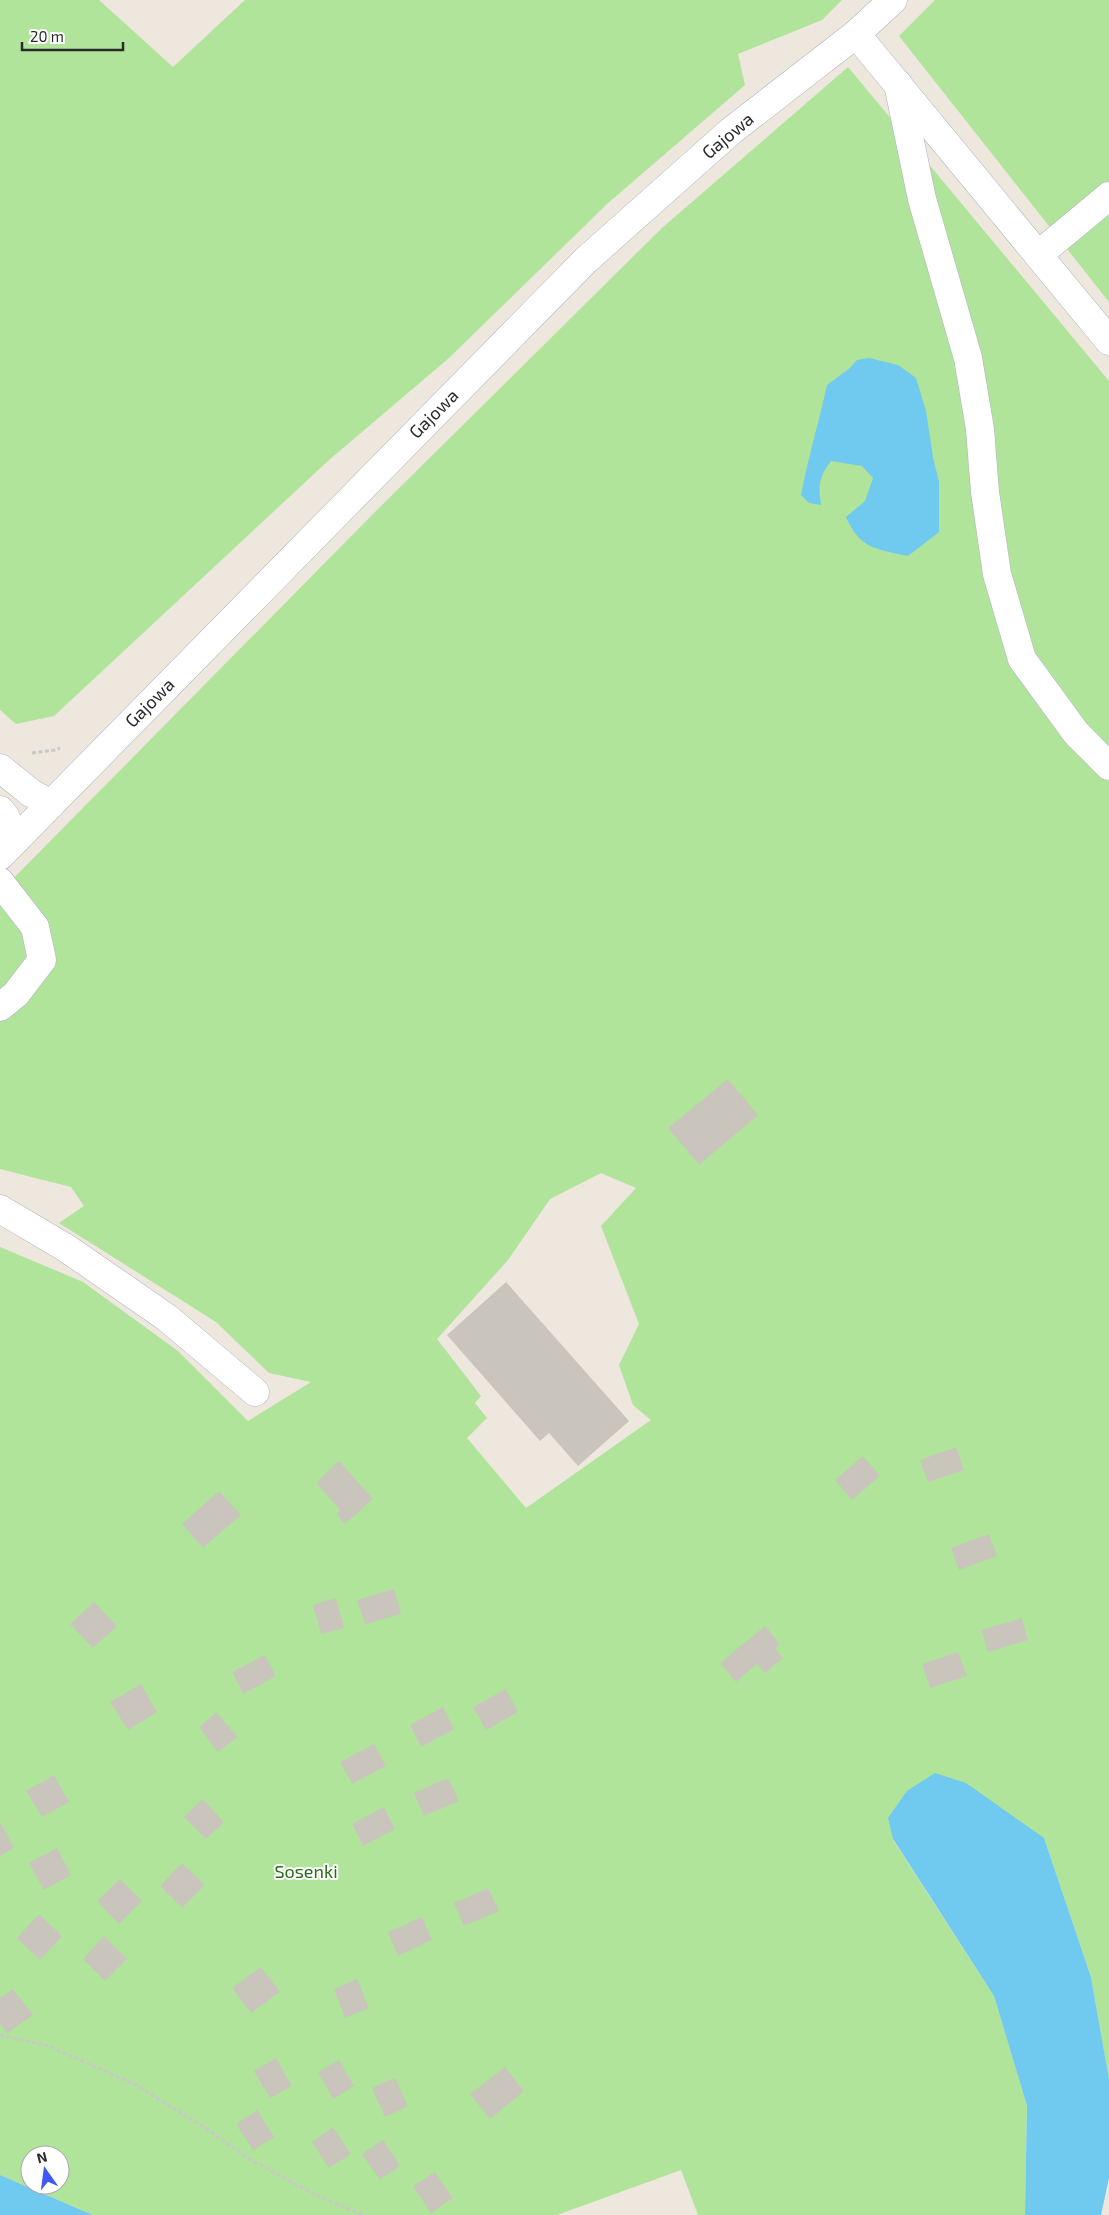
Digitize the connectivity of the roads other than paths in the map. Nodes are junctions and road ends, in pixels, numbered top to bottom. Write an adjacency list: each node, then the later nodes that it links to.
1 (893, 0): 2 (street, Gajowa)
2 (856, 34): 3 (street); 9 (street, Gajowa)
3 (898, 84): 5 (street); 7 (street)
4 (1109, 196): 5 (street)
5 (1038, 255): 6 (street)
6 (1109, 341)
7 (1109, 766)
8 (0, 768): 9 (street)
9 (51, 804): 11 (street, Gajowa)
10 (0, 810): 11 (street)
11 (7, 848)
12 (0, 882): 13 (street)
13 (0, 1008)
14 (0, 1209): 15 (street)
15 (255, 1392)

